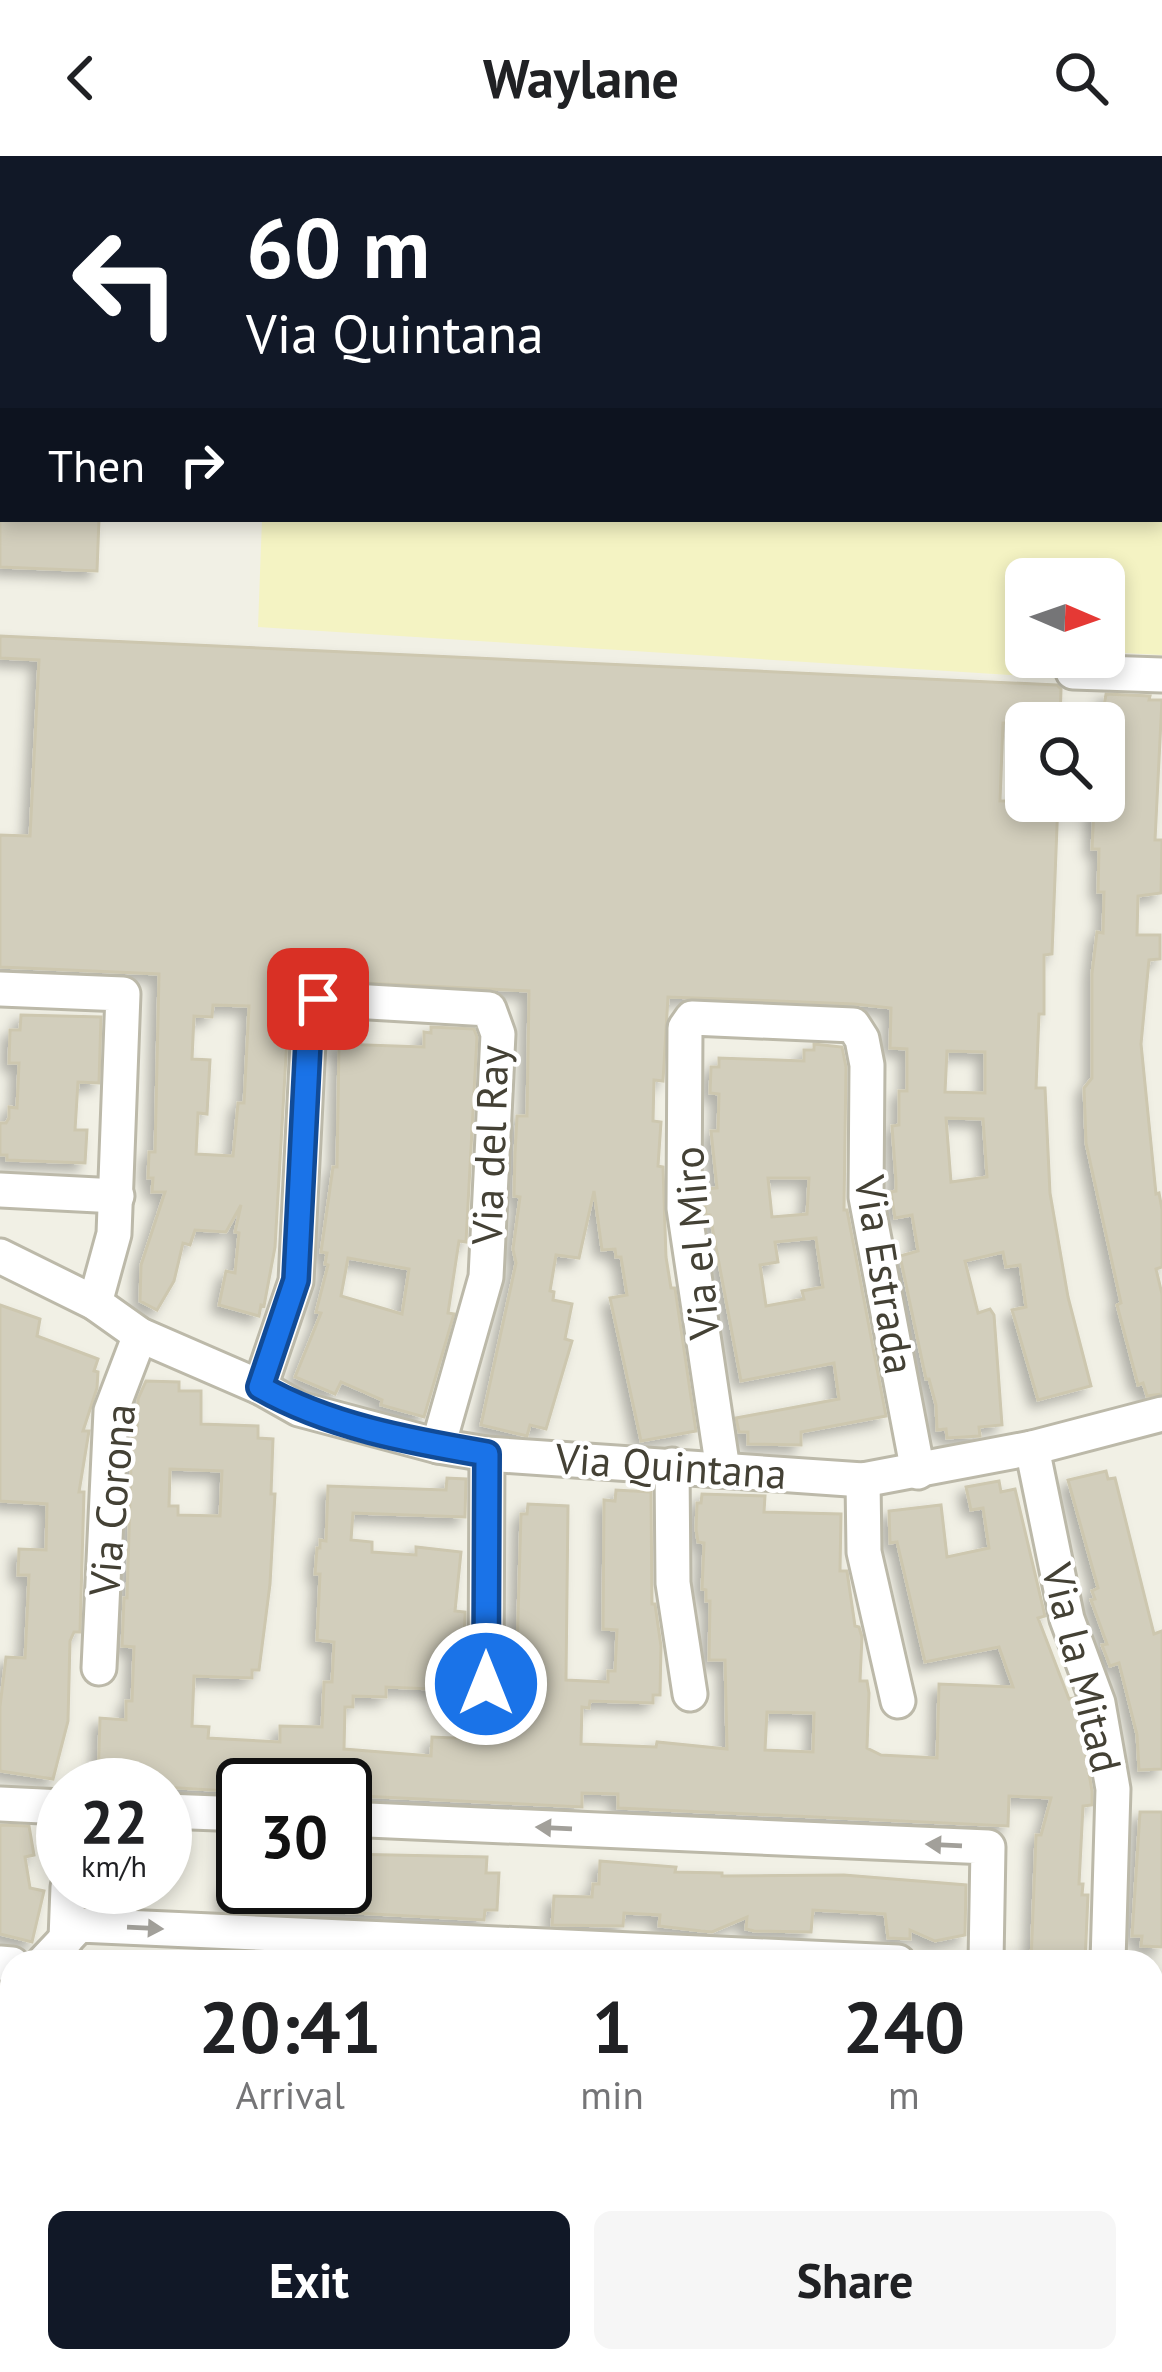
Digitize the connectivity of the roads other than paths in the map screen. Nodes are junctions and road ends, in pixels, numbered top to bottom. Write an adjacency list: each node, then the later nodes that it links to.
1 (1125, 674): 2 (street)
2 (1162, 675)
3 (0, 988): 6 (street)
4 (692, 1018): 16 (street, Via el Miro); 17 (street, Via Estrada)
5 (0, 1190): 6 (street)
6 (117, 1196): 8 (street)
7 (0, 1256): 8 (street, Via Quintana)
8 (95, 1304): 9 (street, Via Quintana)
9 (140, 1335): 10 (street, Via Quintana); 19 (street, Via Corona)
10 (260, 1387): 12 (street, Via Quintana); 12 (street, Via del Ray)
11 (1162, 1414): 13 (street, Via Quintana)
12 (438, 1446): 14 (street, Via Quintana)
13 (1032, 1448): 17 (street, Via Quintana); 30 (street, Via la Mitad)
14 (487, 1454): 15 (street, Via Quintana); 20 (street)
15 (672, 1465): 16 (street, Via Quintana); 21 (street)
16 (723, 1470): 18 (street, Via Quintana)
17 (917, 1472): 18 (street, Via Quintana)
18 (863, 1480): 22 (street)
19 (100, 1668)
20 (486, 1684)
21 (690, 1694)
22 (898, 1701)
23 (0, 1804): 24 (street)
24 (36, 1806)
25 (372, 1820): 29 (street, one-way to 25)
26 (62, 1914): 27 (street)
27 (55, 1950): 28 (street, one-way to 28)
28 (632, 1950)
29 (986, 1950)
30 (1108, 1950)

